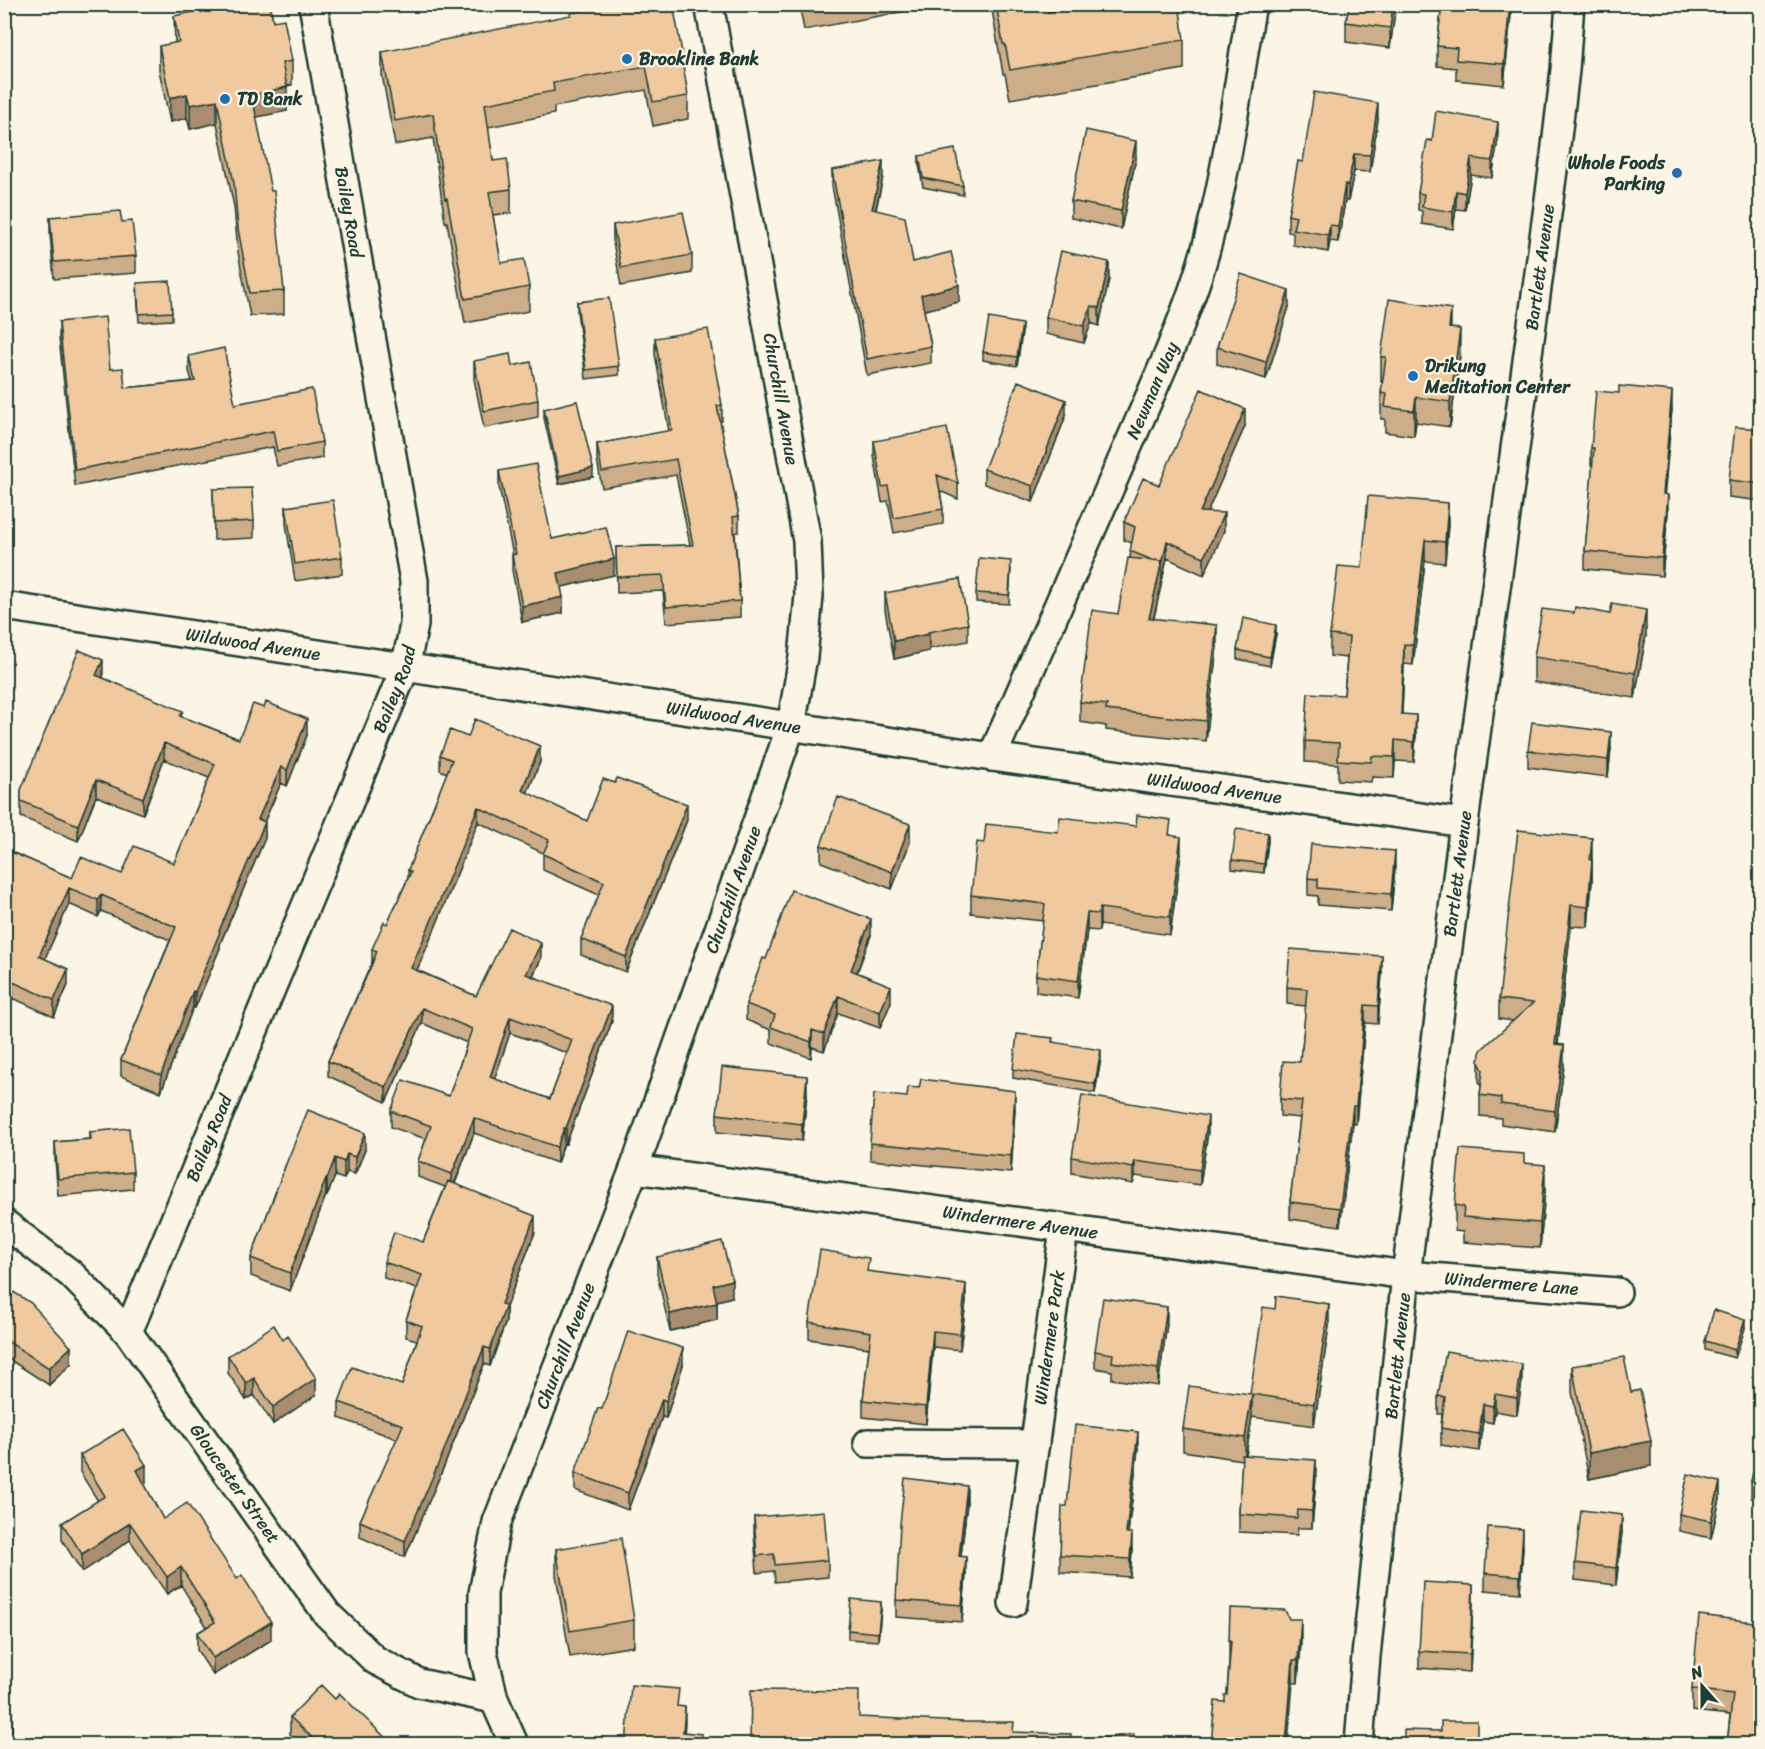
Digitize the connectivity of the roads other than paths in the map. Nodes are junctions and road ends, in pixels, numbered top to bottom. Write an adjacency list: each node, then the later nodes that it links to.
1 (313, 4): 6 (street, Bailey Road)
2 (709, 4): 7 (street, Churchill Avenue)
3 (1252, 4): 8 (street, Newman Way)
4 (1570, 4): 9 (street, Bartlett Avenue)
5 (4, 606): 6 (street, Wildwood Avenue)
6 (405, 668): 7 (street, Wildwood Avenue); 15 (street, Bailey Road)
7 (791, 726): 8 (street, Wildwood Avenue); 10 (street, Churchill Avenue)
8 (992, 757): 9 (street, Wildwood Avenue)
9 (1464, 823): 13 (street, Bartlett Avenue)
10 (634, 1169): 12 (street, Windermere Avenue); 19 (street, Churchill Avenue)
11 (4, 1223): 15 (street, Gloucester Street)
12 (1064, 1228): 13 (street, Windermere Avenue); 17 (street, Windermere Park)
13 (1406, 1275): 14 (street, Windermere Lane); 21 (street, Bartlett Avenue)
14 (1617, 1292)
15 (128, 1332): 19 (street, Gloucester Street)
16 (868, 1443): 17 (street)
17 (1035, 1444): 18 (street, Windermere Park)
18 (1013, 1603)
19 (494, 1699): 20 (street, Churchill Avenue)
20 (514, 1744)
21 (1359, 1744)

